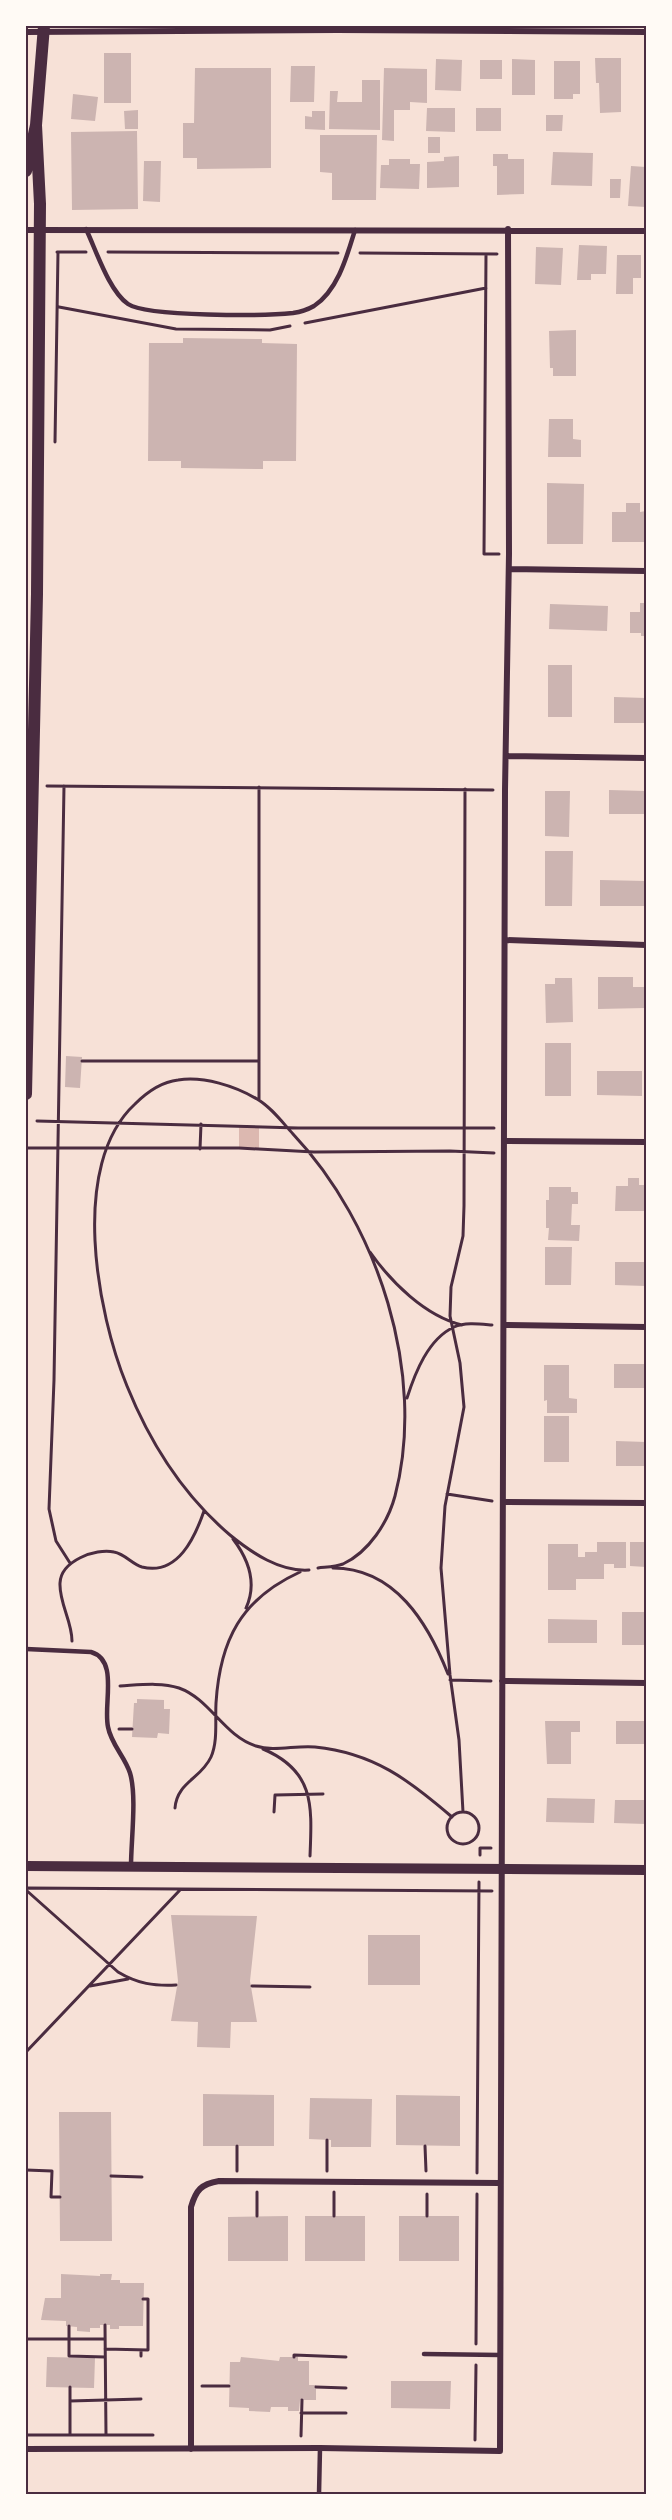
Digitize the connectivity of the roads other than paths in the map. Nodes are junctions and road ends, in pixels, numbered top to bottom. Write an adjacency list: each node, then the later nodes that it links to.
1 (44, 29): 2 (street); 3 (street); 4 (main road)
2 (26, 32)
3 (646, 32)
4 (36, 125): 5 (main road); 9 (main road)
5 (26, 171)
6 (86, 229): 9 (street); 10 (street); 10 (lane)
7 (508, 229): 10 (street); 11 (street); 12 (street)
8 (26, 230): 9 (street)
9 (40, 230): 16 (main road)
10 (356, 230)
11 (646, 231)
12 (509, 569): 13 (street); 14 (street)
13 (646, 571)
14 (506, 756): 15 (street); 17 (street)
15 (646, 758)
16 (29, 824): 19 (main road)
17 (505, 940): 18 (street); 20 (street)
18 (646, 945)
19 (26, 1094)
20 (504, 1141): 21 (street); 22 (street)
21 (646, 1142)
22 (504, 1325): 23 (street); 24 (street)
23 (646, 1327)
24 (503, 1502): 25 (street); 27 (street)
25 (646, 1503)
26 (26, 1649): 30 (lane)
27 (502, 1681): 28 (street); 31 (street)
28 (646, 1683)
29 (26, 1866): 30 (street)
30 (131, 1868): 31 (street)
31 (501, 1869): 32 (street); 33 (street)
32 (646, 1870)
33 (500, 2183): 35 (street); 38 (street)
34 (424, 2354): 35 (lane)
35 (500, 2355): 36 (street)
36 (320, 2448): 38 (street); 39 (lane)
37 (26, 2449): 38 (street)
38 (191, 2449)
39 (319, 2494)

